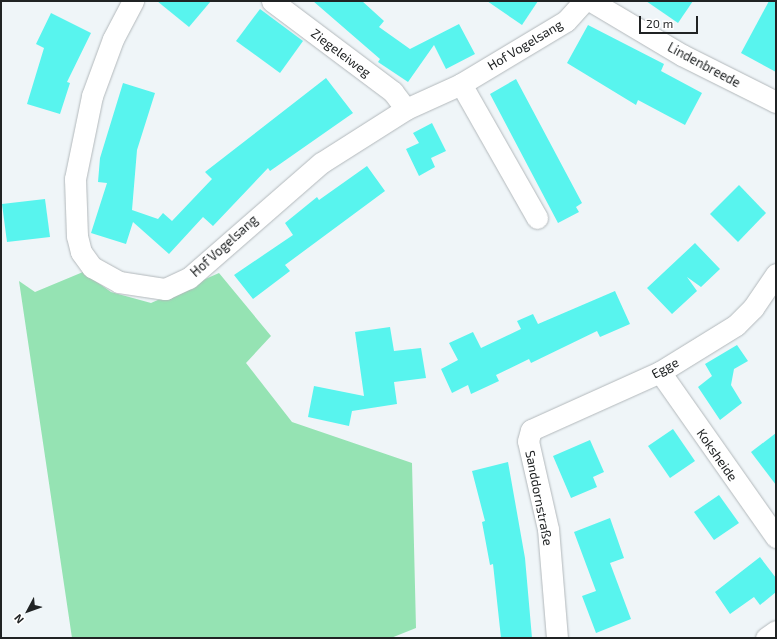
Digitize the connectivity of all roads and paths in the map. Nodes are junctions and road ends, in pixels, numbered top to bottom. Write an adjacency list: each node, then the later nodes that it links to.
1 (133, 1): 7 (street, Hof Vogelsang)
2 (272, 1): 7 (street, Ziegeleiweg)
3 (584, 1): 5 (street, Hof Vogelsang)
4 (592, 1): 6 (street, Lindenbreede)
5 (461, 84): 7 (street, Hof Vogelsang); 8 (street)
6 (776, 102)
7 (406, 109)
8 (537, 218)
9 (776, 274): 10 (street, Egge)
10 (660, 372): 11 (street, Egge); 12 (street, Koksheide)
11 (531, 430): 14 (street, Sanddornstraße)
12 (776, 537)
13 (776, 631): 15 (street)
14 (557, 638)
15 (766, 638)

